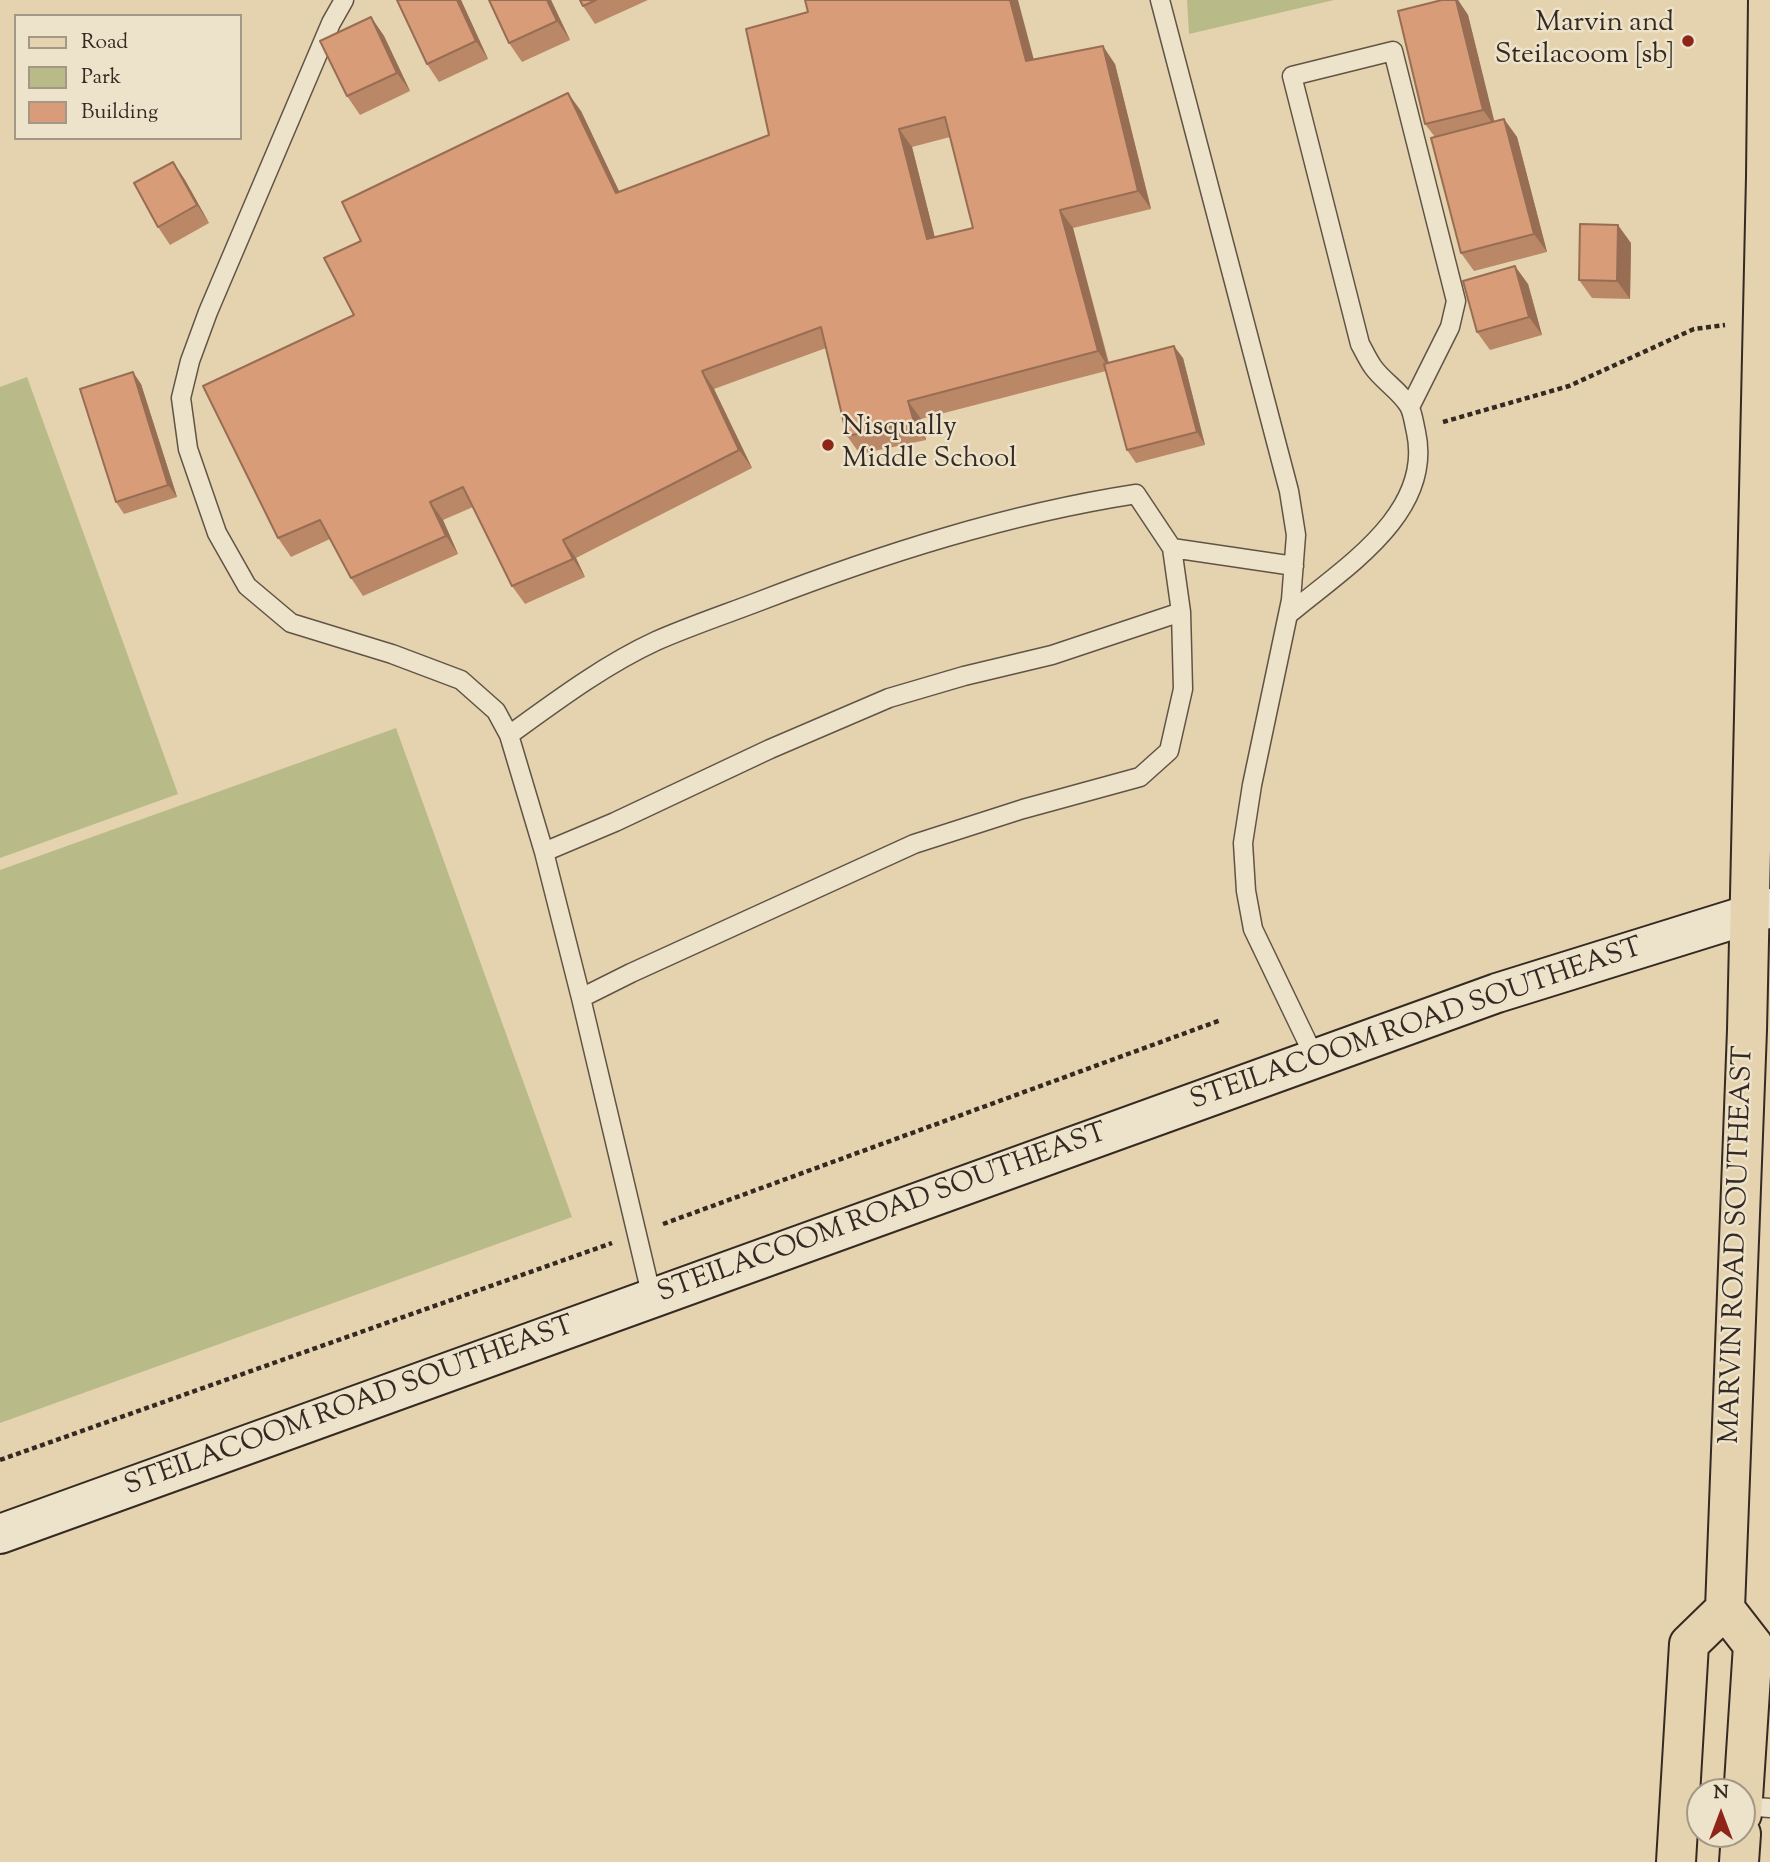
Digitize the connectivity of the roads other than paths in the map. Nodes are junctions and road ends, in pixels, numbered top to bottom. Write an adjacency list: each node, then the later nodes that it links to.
1 (344, 0): 9 (lane)
2 (1160, 0): 6 (lane)
3 (1768, 0): 11 (main road, MARVIN ROAD SOUTHEAST)
4 (1410, 407): 4 (lane); 8 (lane)
5 (1172, 548): 6 (lane); 7 (lane); 9 (lane)
6 (1294, 566): 8 (lane)
7 (1181, 612): 10 (lane); 12 (lane)
8 (1289, 614): 13 (lane)
9 (509, 735): 10 (lane)
10 (544, 852): 12 (lane)
11 (1760, 911): 13 (street, STEILACOOM ROAD SOUTHEAST); 16 (main road, MARVIN ROAD SOUTHEAST)
12 (581, 998): 14 (lane)
13 (1315, 1058): 14 (street, STEILACOOM ROAD SOUTHEAST)
14 (652, 1298): 15 (street, STEILACOOM ROAD SOUTHEAST)
15 (0, 1534)
16 (1725, 1609): 17 (main road); 20 (main road)
17 (1748, 1778)
18 (1756, 1793): 19 (lane)
19 (1770, 1808)
20 (1676, 1862)

